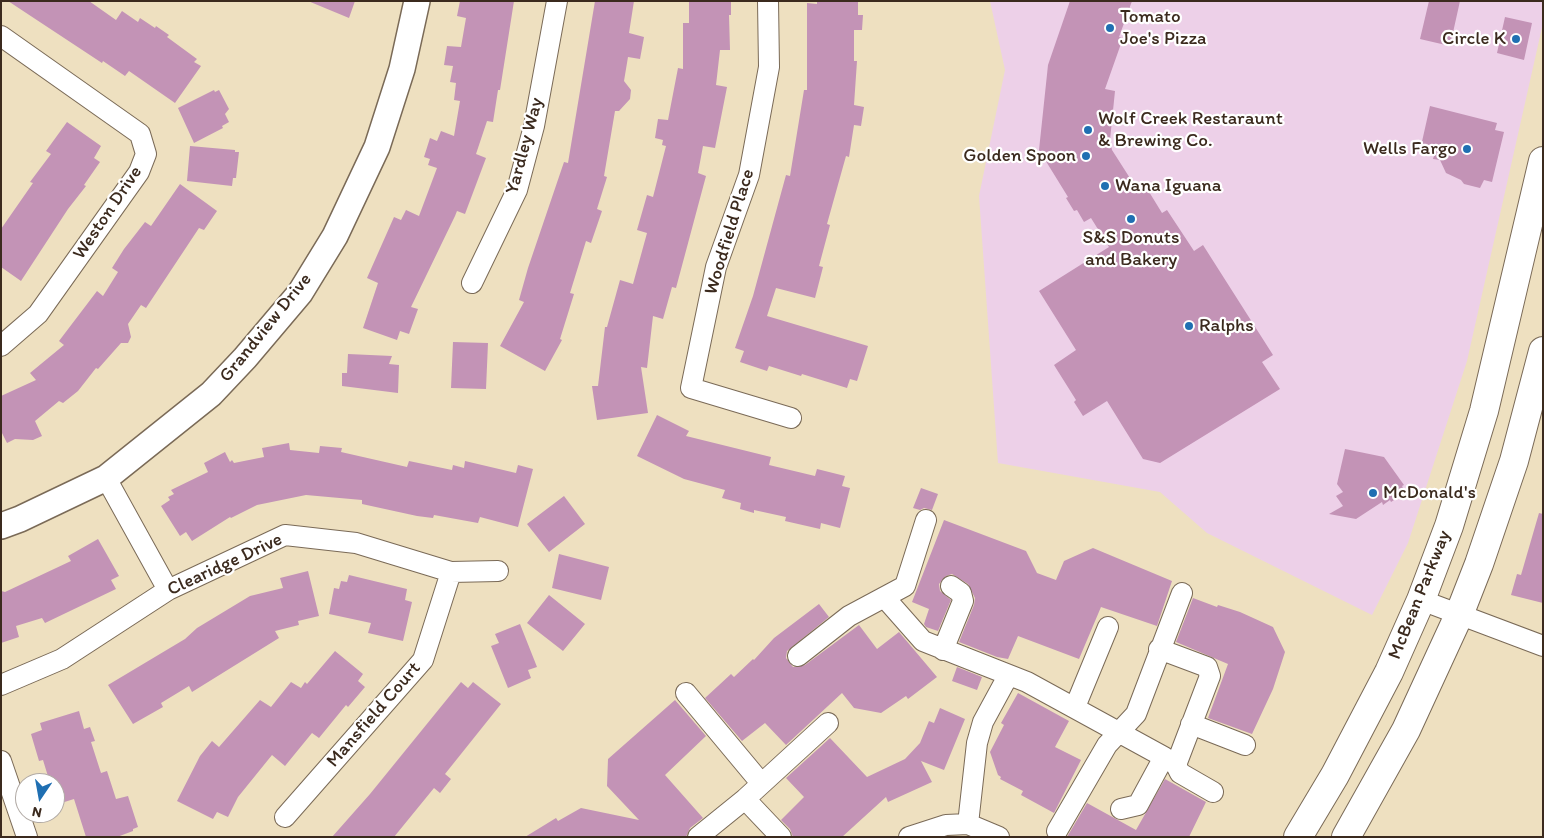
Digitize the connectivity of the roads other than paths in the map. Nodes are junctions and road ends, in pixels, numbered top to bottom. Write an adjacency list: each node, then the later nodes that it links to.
1 (417, 1): 10 (street, Grandview Drive)
2 (557, 1): 6 (street, Yardley Way)
3 (768, 1): 9 (street, Woodfield Place)
4 (1, 36): 7 (street, Weston Drive)
5 (1543, 162): 19 (main road, McBean Parkway)
6 (472, 284)
7 (1, 346)
8 (1543, 351): 20 (main road)
9 (791, 418)
10 (106, 478): 12 (street, Grandview Drive); 16 (street)
11 (926, 520): 18 (street)
12 (1, 526)
13 (498, 571): 14 (street, Clearidge Drive)
14 (450, 572): 16 (street, Clearidge Drive); 40 (street, Mansfield Court)
15 (951, 586): 24 (street)
16 (168, 590): 27 (street, Clearidge Drive)
17 (1182, 593): 23 (street)
18 (885, 598): 24 (street); 25 (street)
19 (1421, 600): 20 (street); 48 (main road, McBean Parkway)
20 (1459, 615): 22 (street); 49 (main road)
21 (1108, 627): 29 (street)
22 (1543, 646)
23 (1159, 649): 31 (street); 32 (street)
24 (943, 650): 26 (street)
25 (798, 656)
26 (1008, 676): 29 (street); 41 (street)
27 (1, 684)
28 (686, 693): 36 (street)
29 (1075, 707): 32 (street)
30 (828, 723): 36 (street)
31 (1191, 724): 33 (street); 35 (street)
32 (1121, 732): 35 (street); 42 (street)
33 (1245, 745)
34 (1, 761): 43 (street)
35 (1170, 761): 37 (street); 39 (street)
36 (762, 783): 38 (street)
37 (1213, 792)
38 (745, 798): 44 (street); 45 (street)
39 (1121, 809)
40 (285, 817)
41 (968, 824): 46 (street); 47 (street)
42 (1057, 831)
43 (27, 837)
44 (698, 837)
45 (781, 837)
46 (909, 837)
47 (999, 837)
48 (1298, 837)
49 (1346, 837)

